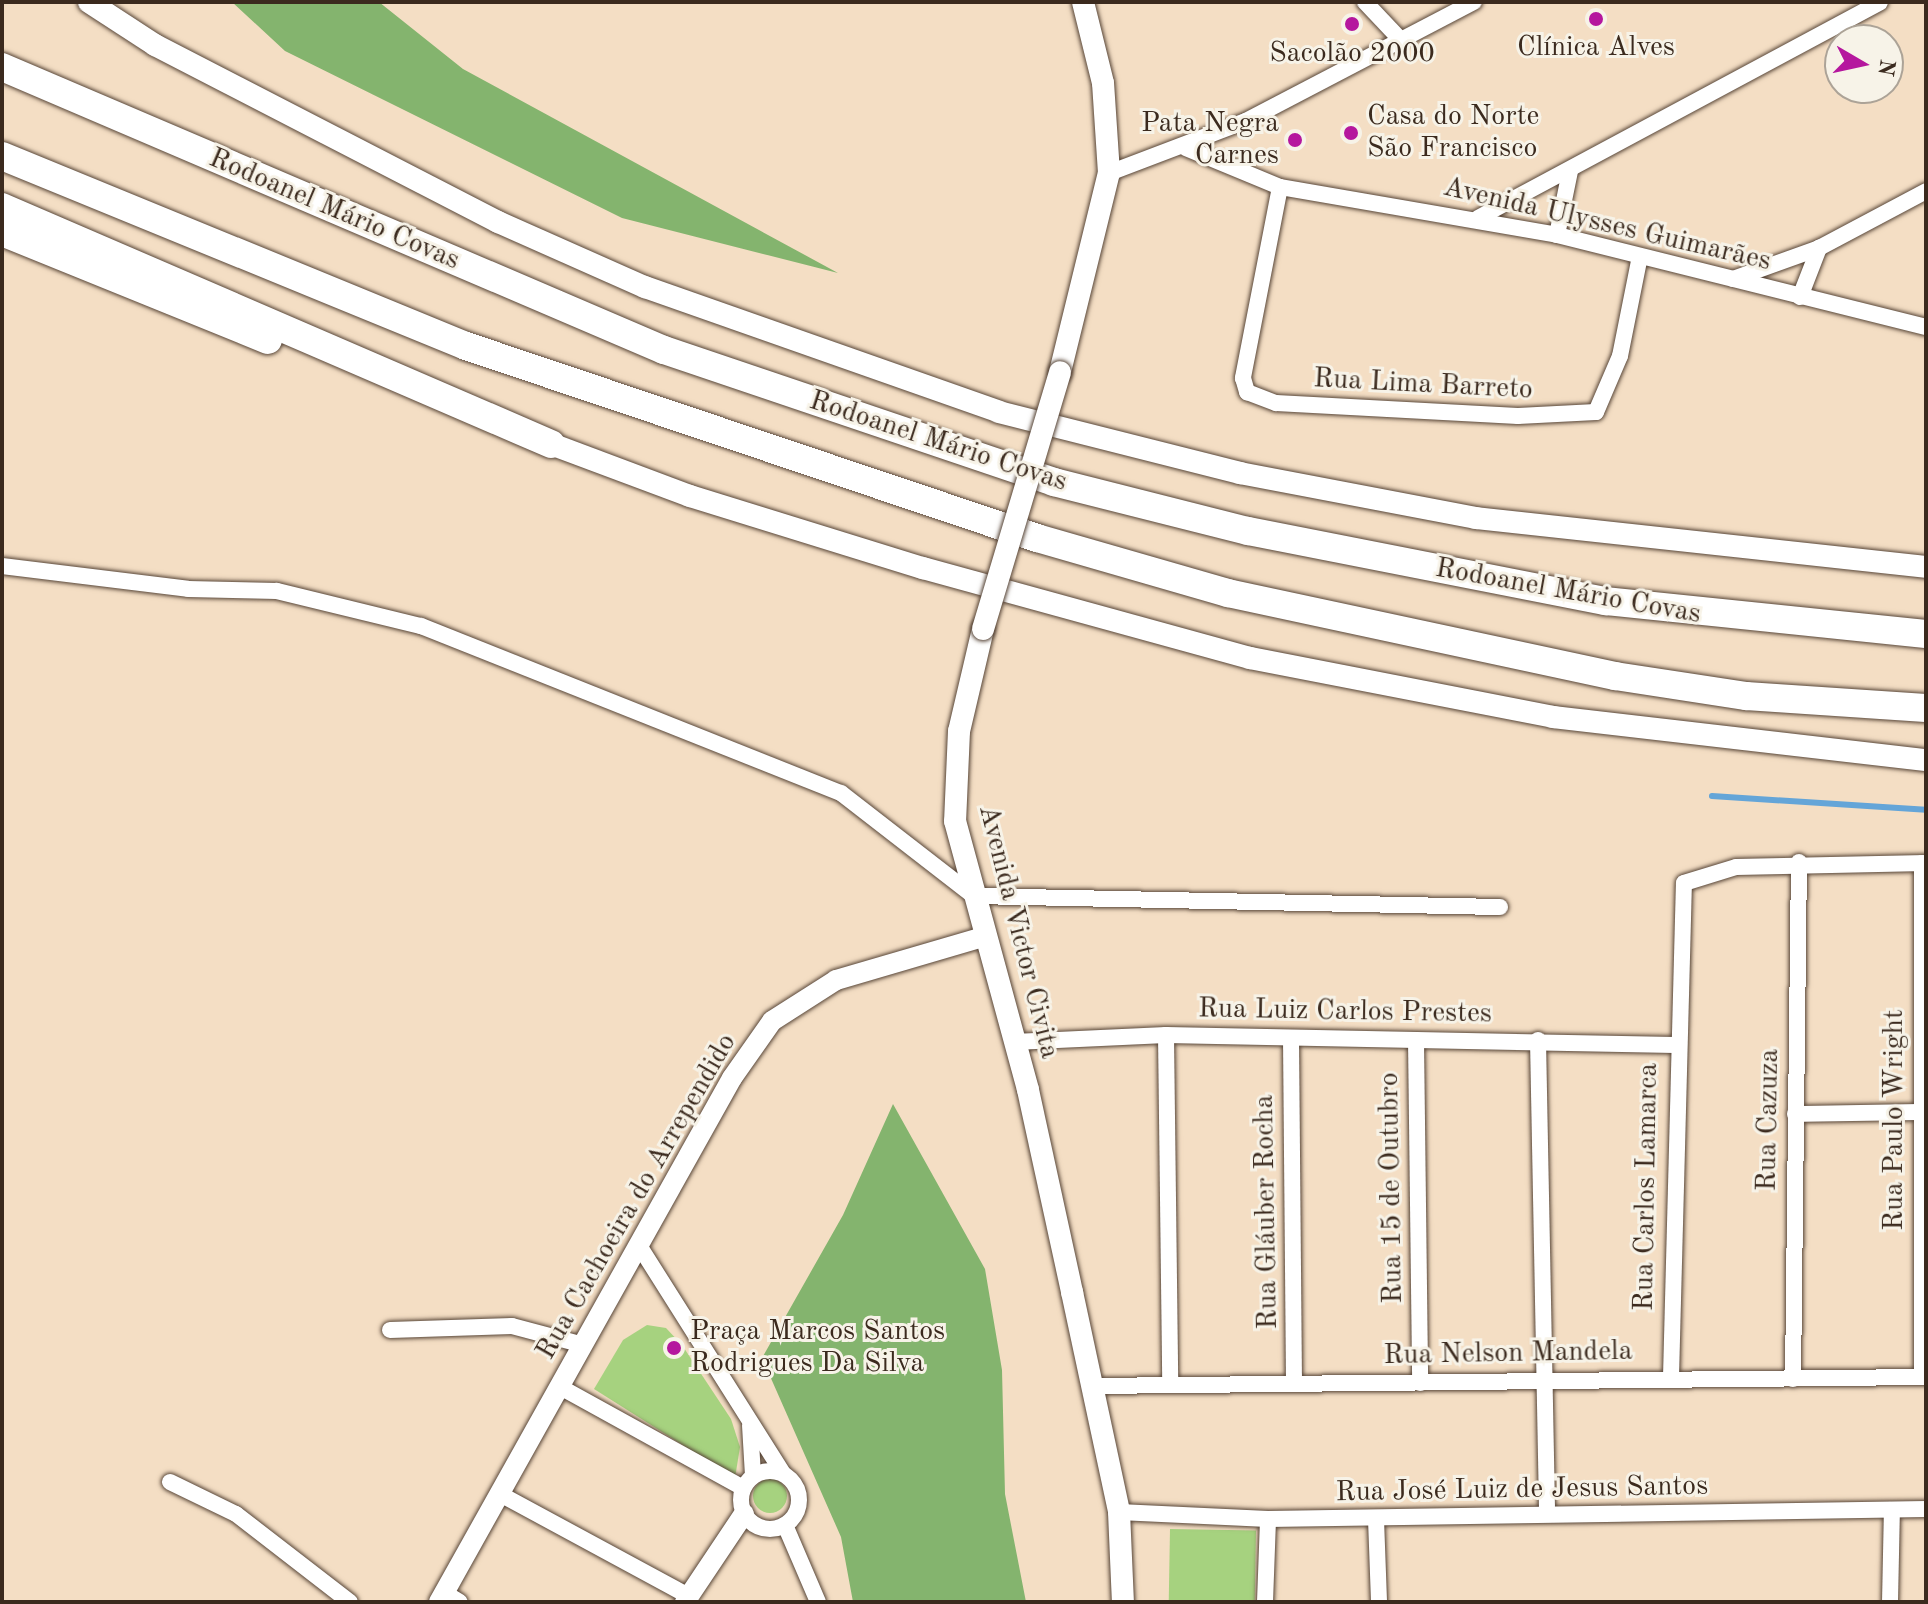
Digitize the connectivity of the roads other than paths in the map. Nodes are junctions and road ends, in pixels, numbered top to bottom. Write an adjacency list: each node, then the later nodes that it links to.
1 (89, 2): 25 (main road)
2 (1083, 2): 11 (main road, Avenida Victor Civita)
3 (1365, 2): 6 (street)
4 (1474, 2): 6 (street)
5 (1880, 2): 10 (street)
6 (1399, 38): 8 (street)
7 (2, 67): 26 (highway, Rodoanel Mário Covas)
8 (1186, 148): 11 (street); 12 (street, Avenida Ulysses Guimarães)
9 (2, 156): 27 (highway, Rodoanel Mário Covas)
10 (1570, 171): 15 (street); 17 (street)
11 (1109, 173): 31 (main road, Avenida Victor Civita, bridge)
12 (1280, 187): 15 (street, Avenida Ulysses Guimarães); 19 (street, Rua Lima Barreto)
13 (1926, 191): 18 (street)
14 (2, 207): 23 (highway)
15 (1478, 218): 17 (street, Avenida Ulysses Guimarães)
16 (2, 232): 23 (highway)
17 (1557, 235): 19 (street, Avenida Ulysses Guimarães)
18 (1819, 248): 20 (street); 21 (street)
19 (1640, 256): 20 (street, Avenida Ulysses Guimarães)
20 (1731, 280): 21 (street, Avenida Ulysses Guimarães)
21 (1800, 297): 22 (street, Avenida Ulysses Guimarães)
22 (1926, 327)
23 (551, 444): 28 (main road)
24 (2, 566): 31 (street)
25 (1926, 567)
26 (1926, 634)
27 (1926, 708)
28 (1926, 760)
29 (1799, 862): 30 (street); 40 (street, Rua Carlos Lamarca); 42 (street, Rua Cazuza)
30 (1924, 863): 34 (street, Rua Paulo Wright)
31 (974, 896): 32 (street); 33 (main road, Avenida Victor Civita)
32 (1500, 907)
33 (983, 937): 39 (main road, Avenida Victor Civita); 44 (street, Rua Cachoeira do Arrependido)
34 (1924, 984): 41 (street, Rua Paulo Wright)
35 (1166, 1035): 36 (street, Rua Luiz Carlos Prestes); 39 (street, Rua Luiz Carlos Prestes); 51 (street)
36 (1291, 1039): 37 (street, Rua Luiz Carlos Prestes); 53 (street, Rua Gláuber Rocha)
37 (1416, 1040): 38 (street, Rua Luiz Carlos Prestes); 52 (street, Rua 15 de Outubro)
38 (1538, 1040): 40 (street, Rua Luiz Carlos Prestes); 49 (street)
39 (1014, 1042): 54 (main road, Avenida Victor Civita)
40 (1675, 1045): 47 (street, Rua Carlos Lamarca)
41 (1923, 1112): 42 (street); 43 (street, Rua Paulo Wright)
42 (1795, 1114): 50 (street, Rua Cazuza)
43 (1924, 1239): 48 (street, Rua Paulo Wright)
44 (640, 1247): 46 (street, Rua Cachoeira do Arrependido); 56 (street)
45 (390, 1330): 46 (street)
46 (584, 1345): 55 (street, Rua Cachoeira do Arrependido)
47 (1671, 1377): 49 (street, Rua Nelson Mandela); 50 (street, Rua Nelson Mandela)
48 (1924, 1377): 50 (street, Rua Nelson Mandela)
49 (1545, 1378): 52 (street, Rua Nelson Mandela); 65 (street)
50 (1793, 1379)
51 (1170, 1382): 53 (street, Rua Nelson Mandela); 54 (street, Rua Nelson Mandela)
52 (1420, 1383): 53 (street, Rua Nelson Mandela)
53 (1294, 1384)
54 (1092, 1386): 63 (main road, Avenida Victor Civita)
55 (562, 1388): 59 (street); 60 (street, Rua Cachoeira do Arrependido)
56 (750, 1423): 57 (street); 59 (street)
57 (783, 1473): 59 (street); 68 (street)
58 (170, 1482): 71 (street)
59 (748, 1482): 64 (street)
60 (500, 1494): 69 (street, Rua Cachoeira do Arrependido); 70 (street)
61 (1926, 1509): 62 (street, Rua José Luiz de Jesus Santos)
62 (1892, 1510): 65 (street, Rua José Luiz de Jesus Santos); 76 (street)
63 (1119, 1512): 66 (street, Rua José Luiz de Jesus Santos); 73 (main road, Avenida Victor Civita)
64 (744, 1514): 68 (street); 70 (street)
65 (1547, 1514): 67 (street, Rua José Luiz de Jesus Santos)
66 (1268, 1519): 67 (street, Rua José Luiz de Jesus Santos); 74 (street)
67 (1376, 1519): 75 (street)
68 (785, 1525): 72 (street)
69 (448, 1599)
70 (687, 1599)
71 (350, 1602)
72 (818, 1602)
73 (1123, 1602)
74 (1265, 1602)
75 (1379, 1602)
76 (1890, 1602)

